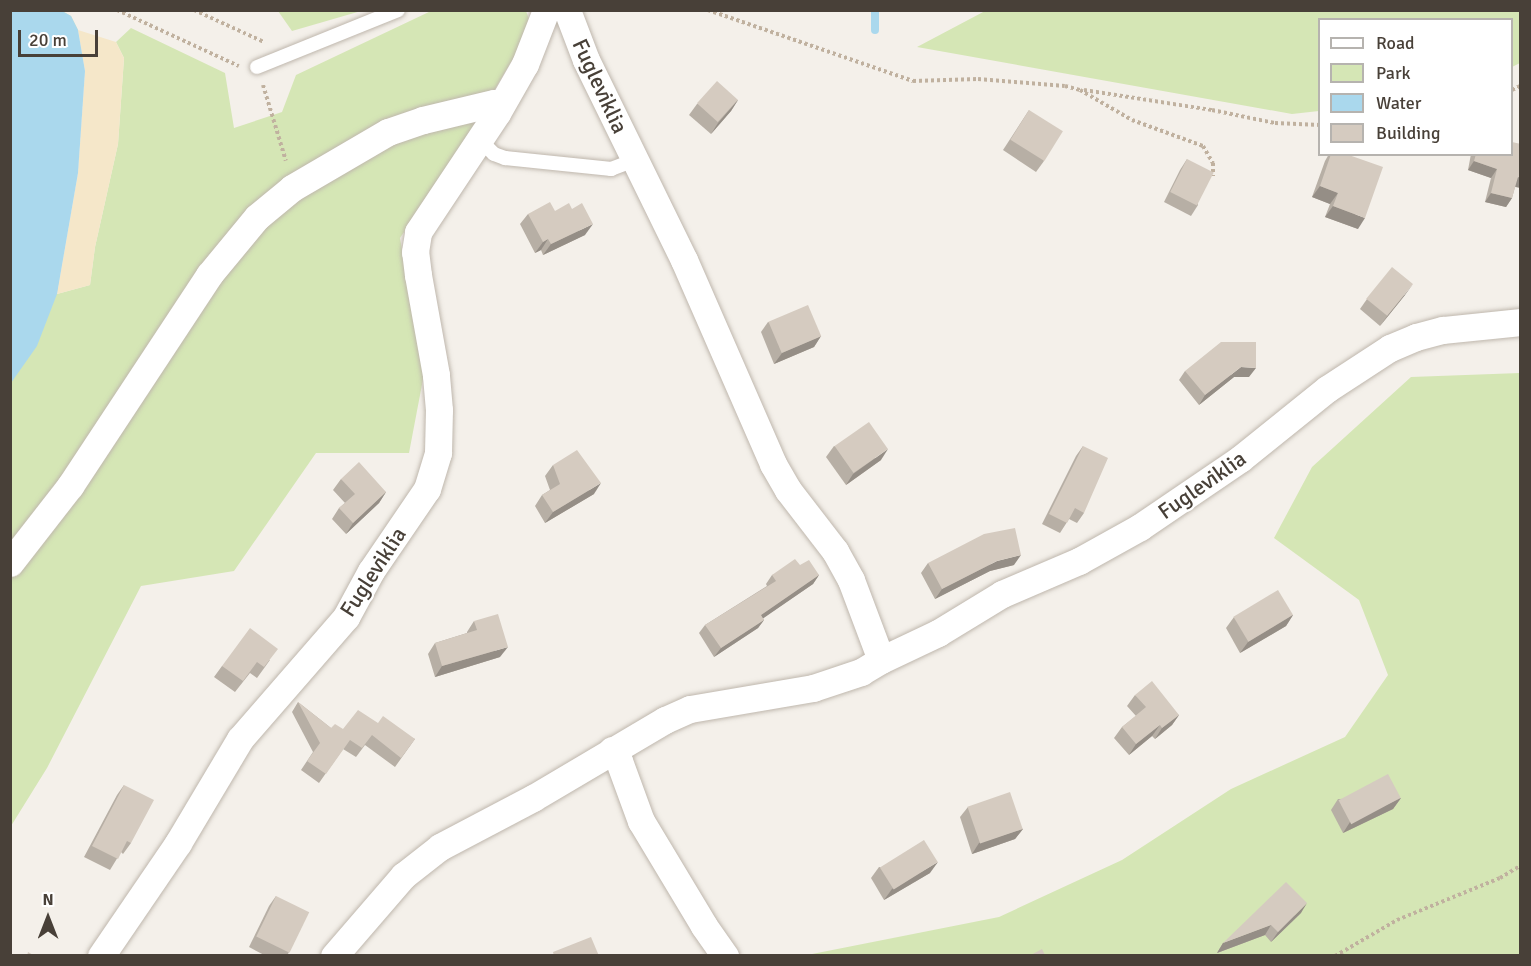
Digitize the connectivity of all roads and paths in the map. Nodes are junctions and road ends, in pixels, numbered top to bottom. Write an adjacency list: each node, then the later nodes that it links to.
1 (117, 10): 8 (path)
2 (194, 10): 7 (path)
3 (398, 10): 7 (lane)
4 (546, 10): 10 (street, Fugleviklia)
5 (567, 10): 13 (street, Fugleviklia)
6 (708, 10): 9 (path)
7 (290, 53): 8 (lane)
8 (257, 67): 15 (path)
9 (1080, 90): 11 (path); 14 (path)
10 (501, 105): 12 (street, Fugleviklia); 15 (street)
11 (1318, 125)
12 (481, 141): 13 (lane, Fugleviklia); 21 (street, Fugleviklia)
13 (635, 160): 18 (street, Fugleviklia)
14 (1213, 176)
15 (292, 188): 17 (street)
16 (1521, 322): 18 (street, Fugleviklia)
17 (10, 563)
18 (881, 660): 19 (street, Fugleviklia)
19 (612, 750): 22 (street, Fugleviklia); 23 (street)
20 (1521, 866): 24 (path)
21 (101, 956)
22 (334, 956)
23 (725, 956)
24 (1335, 956)

